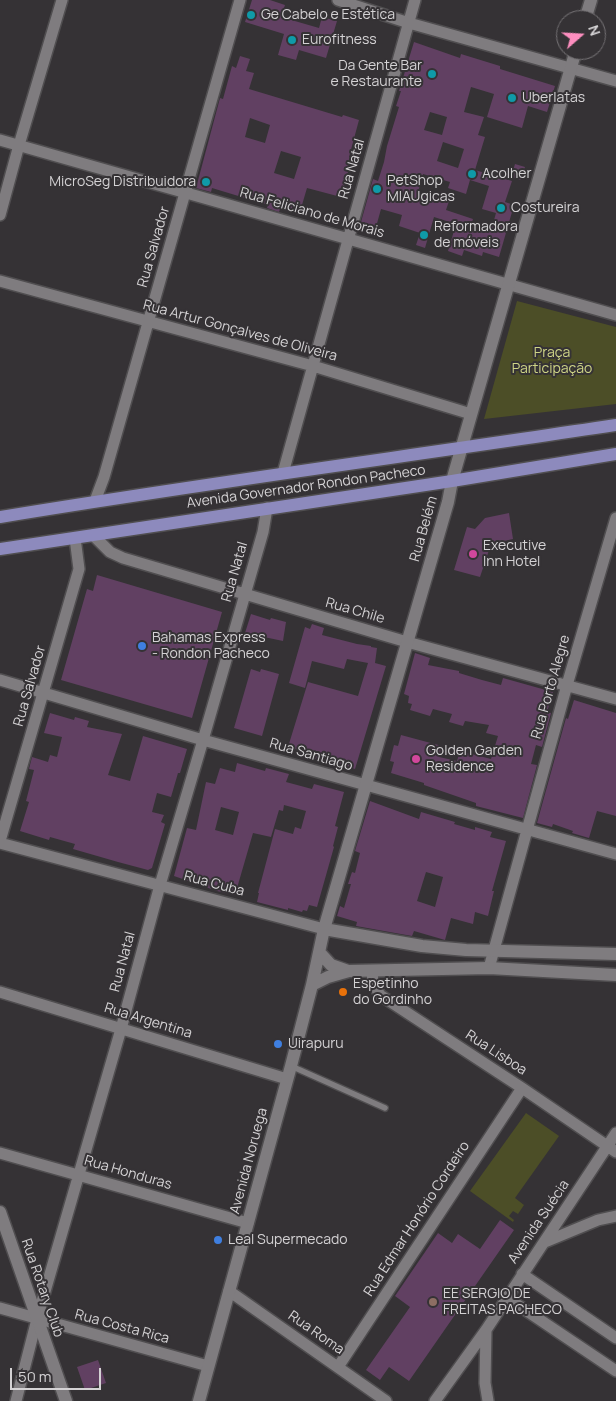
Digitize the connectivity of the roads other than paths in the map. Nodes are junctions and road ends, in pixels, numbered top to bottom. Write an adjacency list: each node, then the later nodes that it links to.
1 (62, 0): 10 (street)
2 (240, 0): 11 (street, Rua Salvador)
3 (338, 0): 5 (street)
4 (415, 0): 5 (street, Rua Natal)
5 (409, 23): 7 (street); 13 (street, Rua Natal)
6 (573, 60): 7 (street, Rua Belém)
7 (571, 68): 8 (street); 15 (street, Rua Belém)
8 (616, 81)
9 (0, 140): 10 (street, Rua Feliciano de Morais)
10 (19, 145): 11 (street, Rua Feliciano de Morais); 12 (street)
11 (184, 193): 13 (street, Rua Feliciano de Morais); 17 (street, Rua Salvador)
12 (0, 215)
13 (348, 238): 15 (street, Rua Feliciano de Morais); 18 (street, Rua Natal)
14 (0, 281): 17 (street, Rua Artur Gonçalves de Oliveira)
15 (509, 284): 16 (street, Rua Feliciano de Morais); 19 (street, Rua Belém)
16 (616, 315)
17 (148, 321): 18 (street, Rua Artur Gonçalves de Oliveira); 25 (street, Rua Salvador)
18 (313, 366): 19 (street, Rua Artur Gonçalves de Oliveira); 23 (street, Rua Natal)
19 (471, 414): 21 (street, Rua Belém)
20 (616, 425): 21 (main road, Avenida Governador Rondon Pacheco)
21 (461, 448): 23 (main road, Avenida Governador Rondon Pacheco); 24 (street, Rua Belém)
22 (616, 454): 24 (main road, Avenida Governador Rondon Pacheco)
23 (285, 467): 25 (main road, Avenida Governador Rondon Pacheco)
24 (452, 481): 26 (main road, Avenida Governador Rondon Pacheco); 33 (street, Rua Belém)
25 (95, 501): 27 (main road, Avenida Governador Rondon Pacheco)
26 (267, 508): 29 (main road, Avenida Governador Rondon Pacheco); 32 (street, Rua Natal)
27 (0, 517)
28 (616, 518): 35 (street, Rua Porto Alegre)
29 (93, 535): 30 (main road, Avenida Governador Rondon Pacheco); 32 (street, Rua Chile)
30 (75, 538): 31 (main road, Avenida Governador Rondon Pacheco); 36 (street, Rua Salvador)
31 (0, 549)
32 (244, 594): 33 (street, Rua Chile); 38 (street, Rua Natal)
33 (407, 642): 35 (street, Rua Chile); 39 (street, Rua Belém)
34 (0, 680): 36 (street, Rua Santiago)
35 (567, 685): 37 (street, Rua Chile); 40 (street, Rua Porto Alegre)
36 (43, 693): 38 (street, Rua Santiago); 41 (street, Rua Salvador)
37 (616, 699)
38 (203, 740): 39 (street, Rua Santiago); 43 (street, Rua Natal)
39 (365, 785): 40 (street, Rua Santiago); 44 (street, Rua Belém)
40 (526, 830): 42 (street, Rua Santiago); 45 (street, Rua Porto Alegre)
41 (0, 842): 43 (street, Rua Cuba)
42 (616, 854)
43 (160, 885): 44 (street, Rua Cuba); 54 (street, Rua Natal)
44 (324, 929): 45 (street, Rua Cuba); 46 (street, Avenida Noruega)
45 (493, 950): 47 (street, Rua Cuba); 48 (street, Rua Porto Alegre)
46 (320, 953): 49 (street); 52 (street, Avenida Noruega)
47 (616, 954)
48 (489, 968): 50 (street); 51 (street)
49 (349, 971): 50 (street); 52 (street)
50 (372, 971): 57 (street, Rua Lisboa)
51 (616, 975)
52 (312, 985): 55 (street, Avenida Noruega)
53 (0, 992): 54 (street, Rua Argentina)
54 (121, 1029): 56 (street, Rua Argentina); 62 (street, Rua Natal)
55 (291, 1066): 56 (street, Avenida Noruega); 58 (lane)
56 (287, 1079): 65 (street, Avenida Noruega)
57 (522, 1088): 60 (street, Rua Lisboa); 75 (street, Rua Edmar Honório Cordeiro)
58 (384, 1108)
59 (616, 1133): 60 (street, Avenida Suécia)
60 (611, 1149): 66 (street, Avenida Suécia)
61 (0, 1153): 62 (street, Rua Honduras)
62 (79, 1174): 65 (street, Rua Honduras); 71 (street, Rua Natal)
63 (0, 1212): 71 (street, Rua Rotary Club)
64 (616, 1216): 66 (street)
65 (248, 1223): 68 (street, Avenida Noruega)
66 (545, 1242): 67 (street, Avenida Suécia)
67 (522, 1274): 69 (street, Avenida Suécia); 73 (street)
68 (229, 1291): 74 (street, Avenida Noruega); 75 (street, Rua Roma)
69 (506, 1297): 72 (street, Avenida Suécia); 76 (street)
70 (0, 1308): 71 (street, Rua Costa Rica)
71 (37, 1319): 74 (street, Rua Costa Rica); 77 (street, Rua Natal); 78 (street, Rua Rotary Club)
72 (486, 1330): 81 (street, Avenida Suécia); 82 (street)
73 (616, 1338)
74 (208, 1366): 79 (street, Avenida Noruega)
75 (338, 1367): 80 (street, Rua Roma)
76 (616, 1371)
77 (16, 1401)
78 (66, 1401)
79 (199, 1401)
80 (386, 1401)
81 (435, 1401)
82 (488, 1401)

